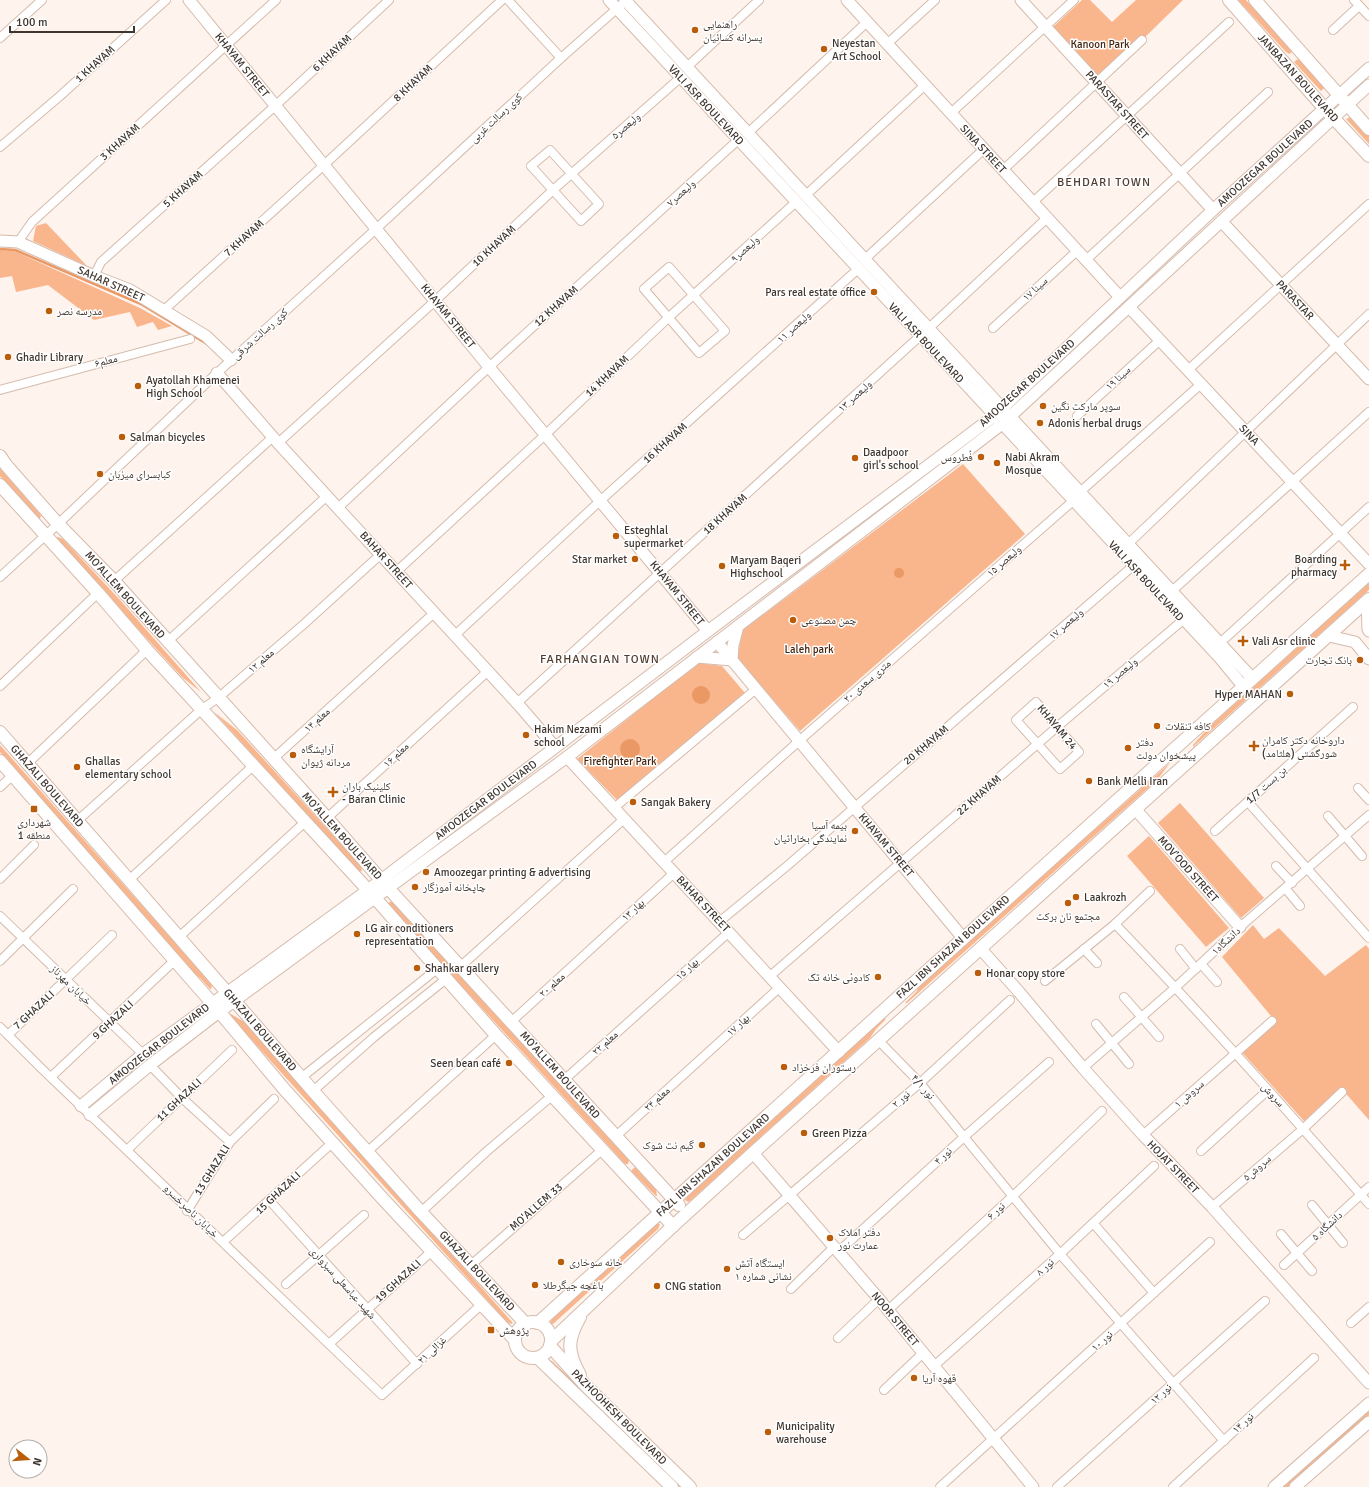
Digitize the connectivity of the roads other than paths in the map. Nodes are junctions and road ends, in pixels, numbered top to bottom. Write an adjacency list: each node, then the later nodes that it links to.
1 (42, 0): 23 (street)
2 (166, 0): 47 (street, 1 KHAYAM)
3 (189, 0): 26 (main road, KHAYAM STREET)
4 (276, 0): 26 (street, 3 KHAYAM)
5 (390, 0): 38 (street, 6 KHAYAM)
6 (502, 0): 50 (street, 8 KHAYAM)
7 (508, 0): 28 (street)
8 (626, 0): 17 (street, کوی رسالت غربی); 30 (main road, VALI ASR BOULEVARD)
9 (759, 0): 30 (street)
10 (847, 0): 19 (main road, SINA STREET)
11 (935, 0): 25 (street)
12 (1021, 0): 21 (main road, PARASTAR STREET)
13 (1074, 0): 21 (street)
14 (1229, 0): 29 (main road, JANBAZAN BOULEVARD)
15 (1255, 0): 27 (main road, JANBAZAN BOULEVARD)
16 (1356, 3): 18 (street); 22 (street)
17 (613, 4): 28 (street, کوی رسالت غربی); 32 (main road, VALI ASR BOULEVARD)
18 (1369, 15)
19 (867, 22): 25 (main road, SINA STREET); 45 (street)
20 (1229, 22): 42 (street)
21 (1045, 26): 33 (main road, PARASTAR STREET); 41 (street)
22 (1332, 30)
23 (0, 38)
24 (1142, 40): 33 (street)
25 (887, 44): 34 (main road, SINA STREET)
26 (226, 46): 38 (main road, KHAYAM STREET); 66 (street, 3 KHAYAM)
27 (1297, 48): 29 (main road); 37 (main road, JANBAZAN BOULEVARD)
28 (561, 58): 64 (street, کوی رسالت غربی)
29 (1283, 61): 40 (main road, JANBAZAN BOULEVARD)
30 (687, 67): 45 (main road, VALI ASR BOULEVARD)
31 (1369, 68): 37 (main road, AMOOZEGAR BOULEVARD)
32 (680, 78): 46 (main road, VALI ASR BOULEVARD); 54 (street, ولیعصر۵)
33 (1097, 83): 42 (main road, PARASTAR STREET); 52 (street)
34 (925, 85): 41 (main road, SINA STREET); 57 (street)
35 (1369, 86): 39 (main road, AMOOZEGAR BOULEVARD)
36 (1268, 92): 53 (street)
37 (1339, 96): 39 (main road, JANBAZAN BOULEVARD); 40 (main road, AMOOZEGAR BOULEVARD)
38 (275, 106): 50 (main road, KHAYAM STREET); 72 (street, 5 KHAYAM)
39 (1347, 106): 43 (main road, AMOOZEGAR BOULEVARD); 44 (main road, JANBAZAN BOULEVARD)
40 (1325, 109): 43 (main road, JANBAZAN BOULEVARD); 61 (main road, AMOOZEGAR BOULEVARD)
41 (951, 114): 48 (main road, SINA STREET)
42 (1127, 115): 53 (main road, PARASTAR STREET); 59 (street)
43 (1334, 118): 49 (main road, JANBAZAN BOULEVARD); 63 (main road, AMOOZEGAR BOULEVARD)
44 (1369, 129)
45 (748, 133): 51 (main road, VALI ASR BOULEVARD)
46 (738, 140): 55 (main road, VALI ASR BOULEVARD); 67 (street, ولیعصر۷)
47 (0, 147)
48 (984, 149): 52 (main road, SINA STREET); 69 (street)
49 (1369, 156)
50 (324, 165): 64 (main road, KHAYAM STREET); 80 (street, 7 KHAYAM)
51 (778, 166): 55 (main road); 57 (main road, VALI ASR BOULEVARD)
52 (1003, 170): 59 (main road, SINA STREET)
53 (1180, 173): 61 (main road, PARASTAR STREET); 70 (street)
54 (572, 174): 56 (street, 10 KHAYAM); 56 (street); 56 (street)
55 (769, 174): 58 (main road, VALI ASR BOULEVARD)
56 (553, 190): 78 (street, 10 KHAYAM)
57 (806, 195): 69 (main road, VALI ASR BOULEVARD)
58 (796, 202): 71 (main road, VALI ASR BOULEVARD); 75 (street, ولیعصر۹)
59 (1032, 202): 62 (main road, SINA STREET)
60 (1369, 204): 73 (street)
61 (1213, 210): 77 (main road, AMOOZEGAR BOULEVARD)
62 (1047, 218): 68 (main road, SINA STREET); 83 (street)
63 (1222, 222): 73 (main road, PARASTAR); 79 (main road, AMOOZEGAR BOULEVARD)
64 (376, 229): 78 (main road, KHAYAM STREET); 89 (street, کوی رسالت شرقی)
65 (0, 241): 66 (main road, SAHAR STREET)
66 (18, 242): 72 (main road, SAHAR STREET)
67 (623, 245): 90 (street, 12 KHAYAM)
68 (1077, 251): 70 (main road, SINA STREET); 84 (street, سینا ۱۷)
69 (865, 259): 74 (main road, VALI ASR BOULEVARD)
70 (1086, 260): 77 (main road, SINA STREET)
71 (858, 269): 76 (main road, VALI ASR BOULEVARD); 96 (street, ولیعصر ۱۱)
72 (94, 276): 80 (main road, SAHAR STREET)
73 (1281, 285): 88 (main road, PARASTAR); 91 (street)
74 (891, 288): 76 (main road); 83 (main road, VALI ASR BOULEVARD)
75 (694, 295): 82 (street, 14 KHAYAM); 82 (street); 82 (street)
76 (882, 296): 85 (main road, VALI ASR BOULEVARD)
77 (1120, 297): 94 (main road, AMOOZEGAR BOULEVARD)
78 (435, 301): 90 (main road, KHAYAM STREET); 107 (street, 10 KHAYAM)
79 (1129, 307): 87 (main road, SINA); 97 (main road, AMOOZEGAR BOULEVARD)
80 (164, 310): 89 (main road, SAHAR STREET)
81 (1369, 314): 88 (street)
82 (668, 318): 106 (street, 14 KHAYAM)
83 (928, 328): 99 (main road, VALI ASR BOULEVARD)
84 (993, 328)
85 (920, 336): 101 (main road, VALI ASR BOULEVARD); 108 (street, ولیعصر ۱۳)
86 (190, 339): 98 (street, معلم۶)
87 (1160, 340): 91 (main road, SINA); 103 (street, سینا ۱۹)
88 (1336, 344): 93 (main road, PARASTAR); 105 (street)
89 (231, 360): 92 (street, کوی رسالت شرقی)
90 (489, 367): 106 (main road, KHAYAM STREET); 117 (street, 12 KHAYAM)
91 (1188, 370): 95 (main road, SINA)
92 (217, 373): 107 (main road, BAHAR STREET); 119 (street, کوی رسالت شرقی)
93 (1369, 379)
94 (1032, 380): 97 (main road); 99 (main road, AMOOZEGAR BOULEVARD)
95 (1201, 384): 105 (main road, SINA); 112 (street)
96 (729, 385): 114 (street, 16 KHAYAM)
97 (1040, 389): 102 (main road, AMOOZEGAR BOULEVARD)
98 (0, 390)
99 (1002, 408): 101 (main road, AMOOZEGAR BOULEVARD); 102 (main road, VALI ASR BOULEVARD)
100 (1369, 412): 110 (street)
101 (994, 416): 104 (main road, VALI ASR BOULEVARD); 118 (main road, AMOOZEGAR BOULEVARD)
102 (1010, 416): 104 (main road, AMOOZEGAR BOULEVARD); 112 (main road, VALI ASR BOULEVARD)
103 (1077, 416)
104 (1002, 424): 115 (main road, VALI ASR BOULEVARD); 120 (main road, AMOOZEGAR BOULEVARD)
105 (1245, 431): 110 (main road, SINA); 123 (street)
106 (546, 434): 114 (main road, KHAYAM STREET); 127 (street, 14 KHAYAM)
107 (275, 440): 113 (main road, BAHAR STREET); 131 (street, 10 KHAYAM)
108 (790, 455): 128 (street, 18 KHAYAM)
109 (0, 456): 119 (main road, MO'ALLEM BOULEVARD)
110 (1292, 482): 121 (main road, SINA); 132 (street)
111 (0, 485): 122 (main road, MO'ALLEM BOULEVARD)
112 (1080, 492): 123 (main road, VALI ASR BOULEVARD)
113 (327, 496): 117 (main road, BAHAR STREET); 143 (street)
114 (601, 500): 128 (main road, KHAYAM STREET); 141 (street, 16 KHAYAM)
115 (1073, 501): 126 (main road, VALI ASR BOULEVARD); 137 (street, ولیعصر ۱۵)
116 (1369, 507): 121 (street)
117 (338, 508): 124 (main road, BAHAR STREET)
118 (854, 522): 120 (main road); 139 (main road, AMOOZEGAR BOULEVARD)
119 (58, 524): 122 (street, کوی رسالت شرقی); 131 (main road, MO'ALLEM BOULEVARD)
120 (861, 532): 138 (main road, AMOOZEGAR BOULEVARD)
121 (1340, 533): 125 (main road, SINA); 146 (street)
122 (45, 536): 130 (street, کوی رسالت شرقی); 133 (main road, MO'ALLEM BOULEVARD)
123 (1128, 544): 132 (main road, VALI ASR BOULEVARD)
124 (380, 555): 127 (main road, BAHAR STREET); 156 (street, معلم ۱۲)
125 (1369, 564)
126 (1133, 566): 136 (main road, VALI ASR BOULEVARD); 152 (street, ولیعصر ۱۷)
127 (396, 572): 135 (main road, BAHAR STREET)
128 (661, 573): 139 (main road, KHAYAM STREET); 158 (street, 18 KHAYAM)
129 (1369, 574): 151 (main road, FAZL IBN SHAZAN BOULEVARD)
130 (0, 577)
131 (114, 582): 143 (main road, MO'ALLEM BOULEVARD)
132 (1172, 591): 146 (main road, VALI ASR BOULEVARD)
133 (98, 593): 145 (main road, MO'ALLEM BOULEVARD); 153 (street)
134 (1368, 600): 140 (main road); 142 (main road, FAZL IBN SHAZAN BOULEVARD)
135 (434, 613): 141 (main road, BAHAR STREET); 168 (street, معلم ۱۴)
136 (1183, 620): 146 (main road, VALI ASR BOULEVARD); 161 (street, ولیعصر ۱۹)
137 (935, 622): 163 (street, ۲۰ متری سعدی)
138 (738, 626): 144 (main road, AMOOZEGAR BOULEVARD); 149 (main road)
139 (708, 630): 155 (main road, AMOOZEGAR BOULEVARD)
140 (1369, 631)
141 (454, 636): 150 (main road, BAHAR STREET)
142 (1329, 636): 148 (main road); 169 (main road, FAZL IBN SHAZAN BOULEVARD)
143 (167, 642): 156 (main road, MO'ALLEM BOULEVARD)
144 (717, 642): 147 (main road, AMOOZEGAR BOULEVARD); 149 (main road, KHAYAM STREET)
145 (147, 650): 160 (main road, MO'ALLEM BOULEVARD); 171 (street)
146 (1222, 651): 151 (main road, VALI ASR BOULEVARD)
147 (697, 657): 149 (main road); 157 (main road, AMOOZEGAR BOULEVARD)
148 (1369, 659)
149 (732, 660): 154 (main road, KHAYAM STREET)
150 (487, 672): 158 (main road, BAHAR STREET); 183 (street, معلم ۱۶)
151 (1248, 682): 165 (main road, FAZL IBN SHAZAN BOULEVARD)
152 (999, 683): 178 (street, 20 KHAYAM)
153 (0, 686)
154 (756, 689): 163 (main road, KHAYAM STREET); 179 (street)
155 (630, 690): 157 (main road); 166 (main road, AMOOZEGAR BOULEVARD)
156 (218, 698): 160 (street, معلم ۱۲); 168 (main road, MO'ALLEM BOULEVARD)
157 (639, 701): 167 (main road, AMOOZEGAR BOULEVARD)
158 (517, 703): 166 (main road, BAHAR STREET)
159 (1353, 707): 177 (street, بن بست 1/7)
160 (202, 709): 172 (main road, MO'ALLEM BOULEVARD); 185 (street, معلم ۱۲)
161 (1057, 727): 164 (street, 22 KHAYAM); 164 (street, KHAYAM 24); 164 (street, KHAYAM 24)
162 (0, 732): 171 (main road, GHAZALI BOULEVARD)
163 (799, 741): 178 (main road, KHAYAM STREET); 191 (street, ۲۰ متری سعدی)
164 (1038, 743): 192 (street, 22 KHAYAM)
165 (1178, 745): 169 (main road); 213 (main road, FAZL IBN SHAZAN BOULEVARD)
166 (555, 746): 198 (main road, AMOOZEGAR BOULEVARD)
167 (567, 757): 179 (main road, BAHAR STREET); 198 (main road, AMOOZEGAR BOULEVARD)
168 (273, 759): 183 (main road, MO'ALLEM BOULEVARD)
169 (1192, 759): 180 (main road, FAZL IBN SHAZAN BOULEVARD)
170 (0, 761): 173 (main road, GHAZALI BOULEVARD)
171 (28, 763): 185 (main road, GHAZALI BOULEVARD)
172 (253, 766): 186 (main road, MO'ALLEM BOULEVARD); 197 (street)
173 (13, 775): 174 (street); 219 (main road, GHAZALI BOULEVARD)
174 (0, 787)
175 (1358, 788): 176 (street)
176 (1369, 800)
177 (1248, 802): 187 (street, بن بست 1/7); 194 (street)
178 (854, 806): 192 (main road, KHAYAM STREET); 205 (street, 20 KHAYAM)
179 (614, 808): 184 (main road, BAHAR STREET)
180 (1136, 810): 207 (main road, MOV'OOD STREET); 215 (main road, FAZL IBN SHAZAN BOULEVARD)
181 (1369, 815): 188 (street, دانشگاه۱)
182 (1328, 816): 188 (street)
183 (327, 818): 198 (main road, MO'ALLEM BOULEVARD)
184 (624, 819): 191 (main road, BAHAR STREET); 221 (street)
185 (77, 821): 197 (main road, GHAZALI BOULEVARD)
186 (305, 822): 202 (main road, MO'ALLEM BOULEVARD); 211 (street)
187 (1215, 831)
188 (1345, 836): 190 (street); 194 (street, دانشگاه۱)
189 (34, 845): 196 (street)
190 (1362, 856)
191 (664, 862): 195 (main road, BAHAR STREET)
192 (900, 863): 213 (main road, KHAYAM STREET); 224 (street, 22 KHAYAM)
193 (1276, 866): 199 (street)
194 (1308, 869): 199 (street, دانشگاه۱); 210 (street)
195 (674, 873): 205 (main road, BAHAR STREET); 214 (street, بهار ۱۳)
196 (0, 879)
197 (129, 880): 211 (main road, GHAZALI BOULEVARD)
198 (385, 884): 202 (main road, AMOOZEGAR BOULEVARD); 221 (main road, MO'ALLEM BOULEVARD)
199 (1289, 886): 203 (street); 207 (street, دانشگاه۱)
200 (74, 889): 212 (street)
201 (1150, 891): 206 (street)
202 (371, 895): 223 (main road, MO'ALLEM BOULEVARD); 231 (main road, AMOOZEGAR BOULEVARD)
203 (1300, 906)
204 (0, 916): 212 (street, خیابان مهرناز)
205 (718, 922): 208 (main road, BAHAR STREET)
206 (1114, 924): 216 (street); 229 (street, سروش)
207 (1240, 928): 222 (street, دانشگاه۱)
208 (728, 932): 224 (main road, BAHAR STREET); 235 (street, بهار ۱۵)
209 (112, 935): 226 (street, 7 GHAZALI)
210 (1369, 936)
211 (180, 937): 231 (main road, GHAZALI BOULEVARD)
212 (23, 938): 218 (street); 226 (street, خیابان مهرناز)
213 (963, 938): 234 (main road, FAZL IBN SHAZAN BOULEVARD)
214 (593, 948): 240 (street, معلم ۲۰)
215 (980, 948): 237 (main road, FAZL IBN SHAZAN BOULEVARD); 257 (main road, HOJAT STREET)
216 (1084, 949): 220 (street); 227 (street)
217 (1180, 950): 222 (street)
218 (0, 961)
219 (174, 961): 236 (main road, GHAZALI BOULEVARD); 241 (street, 9 GHAZALI)
220 (1097, 963)
221 (461, 966): 240 (main road, MO'ALLEM BOULEVARD)
222 (1199, 966): 228 (street); 229 (street, دانشگاه۱)
223 (437, 969): 225 (main road, MO'ALLEM BOULEVARD); 259 (street)
224 (769, 977): 230 (main road, BAHAR STREET)
225 (446, 979): 245 (main road, MO'ALLEM BOULEVARD); 263 (street)
226 (66, 980): 241 (street, خیابان مهرناز); 244 (street, 7 GHAZALI)
227 (1045, 981)
228 (1217, 982)
229 (1176, 987): 238 (street, دانشگاه۱); 251 (street, سروش)
230 (779, 988): 250 (main road, BAHAR STREET); 253 (street, بهار ۱۷)
231 (231, 996): 236 (main road, AMOOZEGAR BOULEVARD); 259 (main road, GHAZALI BOULEVARD)
232 (1124, 997): 238 (street)
233 (1010, 1000): 261 (street, نور ۲)
234 (893, 1002): 237 (main road); 250 (main road, FAZL IBN SHAZAN BOULEVARD)
235 (646, 1006): 260 (street, معلم ۲۲)
236 (216, 1008): 252 (main road, AMOOZEGAR BOULEVARD); 256 (main road, AMOOZEGAR BOULEVARD); 276 (main road, GHAZALI BOULEVARD)
237 (906, 1015): 247 (main road, FAZL IBN SHAZAN BOULEVARD)
238 (1141, 1018): 246 (street); 248 (street, دانشگاه۱)
239 (1272, 1021): 251 (street, سروش ۱)
240 (511, 1022): 260 (main road, MO'ALLEM BOULEVARD)
241 (110, 1023): 252 (street, خیابان مهرناز); 258 (street, 9 GHAZALI)
242 (1096, 1024): 248 (street)
243 (0, 1027): 244 (street, خیابان ناصرخسرو)
244 (8, 1035): 258 (street, خیابان ناصرخسرو)
245 (496, 1035): 265 (main road, MO'ALLEM BOULEVARD); 280 (street)
246 (1159, 1037)
247 (878, 1040): 261 (street, نور ۴/۱); 281 (main road, FAZL IBN SHAZAN BOULEVARD)
248 (1112, 1043): 255 (street); 257 (street, دانشگاه۱)
249 (232, 1050): 266 (street, 11 GHAZALI)
250 (839, 1052): 289 (main road, FAZL IBN SHAZAN BOULEVARD)
251 (1236, 1052): 262 (street, سروش); 272 (street, سروش ۱)
252 (143, 1054): 268 (main road, AMOOZEGAR BOULEVARD)
253 (698, 1062): 273 (street, معلم ۲۴)
254 (1050, 1062): 274 (street, نور ۴)
255 (1130, 1064)
256 (150, 1065): 266 (street); 270 (main road, AMOOZEGAR BOULEVARD)
257 (1083, 1068): 272 (main road, HOJAT STREET)
258 (51, 1077): 268 (street, خیابان ناصرخسرو)
259 (301, 1078): 263 (main road, GHAZALI BOULEVARD)
260 (564, 1080): 273 (main road, MO'ALLEM BOULEVARD)
261 (920, 1083): 274 (street, نور ۴/۱); 287 (street, نور ۲)
262 (1268, 1090): 271 (street, سروش); 279 (street)
263 (313, 1091): 280 (main road, GHAZALI BOULEVARD)
264 (1342, 1092): 271 (street, سروش۵)
265 (553, 1095): 278 (main road, MO'ALLEM BOULEVARD); 295 (street)
266 (182, 1098): 275 (street); 277 (street, 11 GHAZALI)
267 (274, 1099): 275 (street, 13 GHAZALI)
268 (81, 1106): 270 (street, خیابان ناصرخسرو)
269 (1102, 1111): 288 (street, نور ۶)
270 (90, 1115): 277 (street, خیابان ناصرخسرو)
271 (1303, 1128): 286 (street, سروش); 293 (street, سروش۵)
272 (1142, 1135): 293 (main road, HOJAT STREET)
273 (616, 1136): 282 (main road, MO'ALLEM BOULEVARD)
274 (964, 1137): 288 (street, نور ۴/۱); 307 (street, نور ۴)
275 (230, 1142): 294 (street, 13 GHAZALI)
276 (332, 1142): 290 (street, 15 GHAZALI); 308 (main road, GHAZALI BOULEVARD)
277 (126, 1150): 294 (street, خیابان ناصرخسرو)
278 (602, 1150): 284 (main road, MO'ALLEM BOULEVARD); 312 (street, MO'ALLEM 33)
279 (1201, 1151)
280 (367, 1152): 295 (main road, GHAZALI BOULEVARD)
281 (753, 1153): 287 (main road, NOOR STREET); 297 (main road, FAZL IBN SHAZAN BOULEVARD)
282 (638, 1160): 284 (main road); 289 (main road, MO'ALLEM BOULEVARD)
283 (1154, 1166): 299 (street, نور ۸)
284 (623, 1172): 296 (main road, MO'ALLEM BOULEVARD)
285 (1369, 1187): 286 (street, دانشگاه ۵)
286 (1361, 1194): 291 (street, سروش); 300 (street, دانشگاه ۵)
287 (790, 1195): 303 (street, نور ۲); 307 (main road, NOOR STREET)
288 (1013, 1196): 310 (street, نور ۴/۱); 324 (street, نور ۶)
289 (675, 1200): 296 (main road, FAZL IBN SHAZAN BOULEVARD); 297 (main road, MO'ALLEM BOULEVARD)
290 (270, 1201): 304 (street, 15 GHAZALI); 311 (street, شهید عباسعلی سبزواری)
291 (1369, 1204)
292 (1312, 1206): 300 (street)
293 (1212, 1207): 339 (main road, HOJAT STREET)
294 (188, 1210): 304 (street, خیابان ناصرخسرو)
295 (421, 1212): 312 (main road, GHAZALI BOULEVARD)
296 (660, 1213): 301 (main road, MO'ALLEM BOULEVARD); 325 (main road, FAZL IBN SHAZAN BOULEVARD)
297 (687, 1213): 301 (main road, FAZL IBN SHAZAN BOULEVARD)
298 (364, 1215): 311 (street)
299 (1093, 1223): 310 (street, نور ۸); 317 (street)
300 (1328, 1225): 306 (street); 309 (street, دانشگاه ۵)
301 (673, 1226): 321 (main road, FAZL IBN SHAZAN BOULEVARD)
302 (1281, 1234): 309 (street)
303 (743, 1236)
304 (223, 1242): 331 (street, خیابان ناصرخسرو)
305 (1210, 1242): 317 (street, نور ۱۰)
306 (1343, 1242)
307 (836, 1250): 316 (street, نور ۴); 318 (main road, NOOR STREET)
308 (432, 1251): 320 (main road, GHAZALI BOULEVARD); 323 (street, 19 GHAZALI)
309 (1297, 1253): 313 (street, دانشگاه ۵); 314 (street)
310 (1060, 1254): 326 (street, نور ۴/۱); 337 (street, نور ۸)
311 (319, 1256): 315 (street); 323 (street, شهید عباسعلی سبزواری)
312 (471, 1265): 328 (main road, GHAZALI BOULEVARD)
313 (1284, 1265)
314 (1312, 1271)
315 (286, 1284)
316 (791, 1289)
317 (1154, 1293): 326 (street, نور ۱۰)
318 (879, 1299): 324 (main road, NOOR STREET); 329 (street)
319 (1265, 1302): 338 (street, نور ۱۲)
320 (482, 1304): 330 (main road, GHAZALI BOULEVARD); 336 (street, غزالی ۲۱)
321 (586, 1307): 332 (main road, FAZL IBN SHAZAN BOULEVARD); 340 (main road)
322 (1369, 1307): 327 (street)
323 (367, 1309): 331 (street, 19 GHAZALI); 336 (street, شهید عباسعلی سبزواری)
324 (888, 1310): 333 (main road, NOOR STREET)
325 (538, 1323): 328 (main road); 332 (main road)
326 (1121, 1323): 338 (street, نور ۴/۱); 345 (street, نور ۱۰)
327 (1351, 1323)
328 (526, 1324): 330 (main road)
329 (838, 1338)
330 (514, 1339): 334 (main road)
331 (329, 1344): 342 (street, خیابان ناصرخسرو)
332 (550, 1344): 334 (main road); 340 (main road, PAZHOOHESH BOULEVARD)
333 (923, 1353): 337 (main road, NOOR STREET); 341 (street)
334 (538, 1358): 347 (main road, PAZHOOHESH BOULEVARD)
335 (1314, 1358): 346 (street, نور ۱۴)
336 (417, 1364): 342 (street, غزالی ۲۱)
337 (934, 1366): 345 (main road, NOOR STREET)
338 (1173, 1383): 346 (street, نور ۴/۱); 351 (street, نور ۱۲)
339 (1369, 1383)
340 (586, 1386): 348 (main road, PAZHOOHESH BOULEVARD)
341 (884, 1390)
342 (382, 1396)
343 (1369, 1403): 353 (main road)
344 (1369, 1422): 354 (main road)
345 (993, 1439): 349 (street, نور ۱۰); 350 (main road, NOOR STREET)
346 (1224, 1441): 352 (street, نور ۱۴)
347 (672, 1487)
348 (690, 1487)
349 (940, 1487)
350 (1033, 1487)
351 (1057, 1487)
352 (1173, 1487)
353 (1274, 1487)
354 (1295, 1487)

